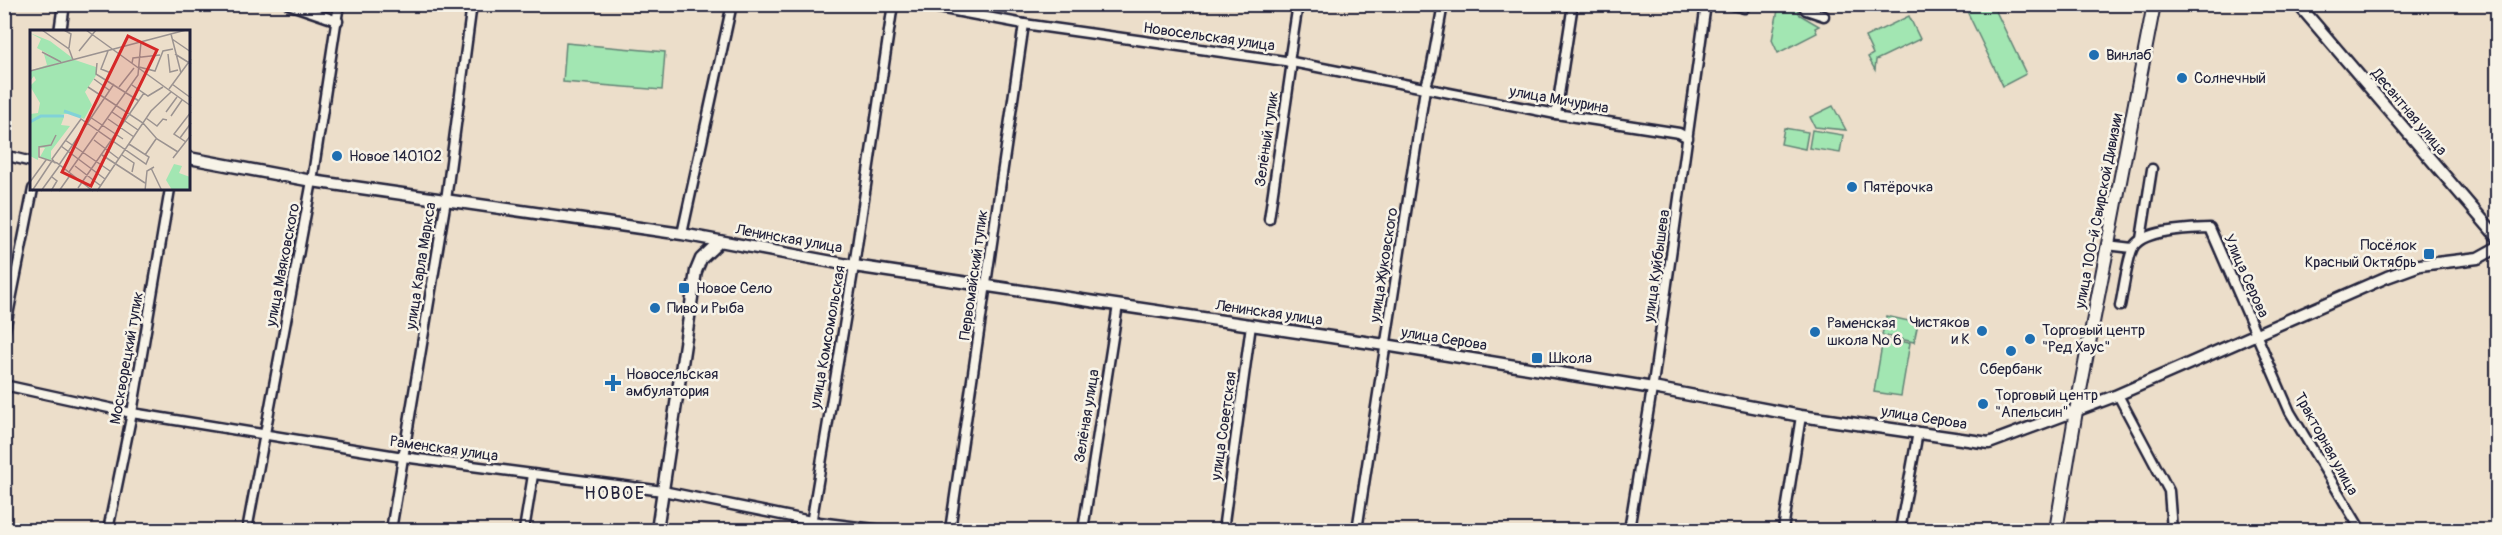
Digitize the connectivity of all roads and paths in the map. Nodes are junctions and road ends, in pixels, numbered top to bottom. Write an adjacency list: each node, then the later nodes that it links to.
1 (64, 4): 20 (street)
2 (288, 4): 18 (street)
3 (339, 4): 18 (street, улица Маяковского)
4 (472, 4): 32 (street, улица Карла Маркса)
5 (732, 4): 34 (street)
6 (893, 4): 41 (street, улица Комсомольская)
7 (918, 4): 19 (street, Новосельская улица)
8 (1298, 4): 21 (street, Зелёный тупик)
9 (1443, 4): 22 (street, улица Жуковского)
10 (1573, 4): 23 (street)
11 (1706, 4): 24 (street, улица Куйбышева)
12 (1729, 4): 16 (street)
13 (1802, 4): 17 (street)
14 (2154, 4): 38 (main road, улица 100-й Свирской Дивизии)
15 (2298, 4): 35 (street, Десантная улица)
16 (1744, 8)
17 (1824, 16)
18 (338, 21): 29 (street, улица Маяковского)
19 (1024, 24): 21 (street, Новосельская улица); 42 (street, Первомайский тупик)
20 (60, 30)
21 (1291, 62): 22 (street, Новосельская улица); 33 (street, Зелёный тупик)
22 (1425, 89): 23 (street, улица Мичурина); 48 (street, улица Жуковского)
23 (1556, 114): 24 (street, улица Мичурина)
24 (1688, 138): 50 (street, улица Куйбышева)
25 (4, 155): 27 (street)
26 (190, 158): 29 (street, Ленинская улица)
27 (30, 162)
28 (2152, 169): 36 (street)
29 (312, 181): 32 (street, Ленинская улица); 56 (street, улица Маяковского)
30 (33, 190): 46 (street)
31 (170, 190): 53 (street, Москворецкий тупик)
32 (446, 200): 34 (street, Ленинская улица); 57 (street, улица Карла Маркса)
33 (1269, 219)
34 (682, 234): 37 (street, Ленинская улица)
35 (2498, 238)
36 (2141, 239): 39 (street); 47 (street, Улица Серова)
37 (719, 242): 41 (street, Ленинская улица); 59 (street)
38 (2108, 245): 39 (street); 52 (main road, улица 100-й Свирской Дивизии)
39 (2132, 248): 44 (street)
40 (2498, 248): 47 (street, улица Серова)
41 (854, 266): 42 (street, Ленинская улица); 60 (street, улица Комсомольская)
42 (986, 285): 43 (street, Ленинская улица); 68 (street, Первомайский тупик)
43 (1118, 305): 45 (street, Ленинская улица); 69 (street, Зелёная улица)
44 (2120, 306)
45 (1251, 325): 48 (street, Ленинская улица); 70 (street, улица Советская)
46 (4, 335)
47 (2258, 335): 51 (street, улица Серова); 77 (street, Тракторная улица)
48 (1385, 345): 50 (street, улица Серова); 71 (street, улица Жуковского)
49 (4, 385): 53 (street, Раменская улица)
50 (1653, 388): 54 (street, улица Серова); 72 (street, улица Куйбышева)
51 (2118, 395): 52 (street, улица Серова); 76 (street)
52 (2076, 411): 55 (street, улица Серова); 75 (main road, улица 100-й Свирской Дивизии)
53 (132, 413): 56 (street, Раменская улица); 61 (street, Москворецкий тупик)
54 (1801, 416): 55 (street, улица Серова); 73 (street)
55 (1918, 432): 74 (street)
56 (264, 435): 57 (street, Раменская улица); 62 (street, улица Маяковского)
57 (403, 457): 58 (street, Раменская улица); 63 (street, улица Карла Маркса)
58 (533, 475): 59 (street, Раменская улица); 64 (street)
59 (663, 491): 60 (street, Раменская улица); 65 (street)
60 (811, 521): 66 (street, улица Комсомольская); 67 (street, Раменская улица)
61 (108, 531)
62 (247, 531)
63 (392, 531)
64 (524, 531)
65 (657, 531)
66 (810, 531)
67 (882, 531)
68 (950, 531)
69 (1083, 531)
70 (1223, 531)
71 (1357, 531)
72 (1629, 531)
73 (1784, 531)
74 (1900, 531)
75 (2056, 531)
76 (2172, 531)
77 (2361, 531)

